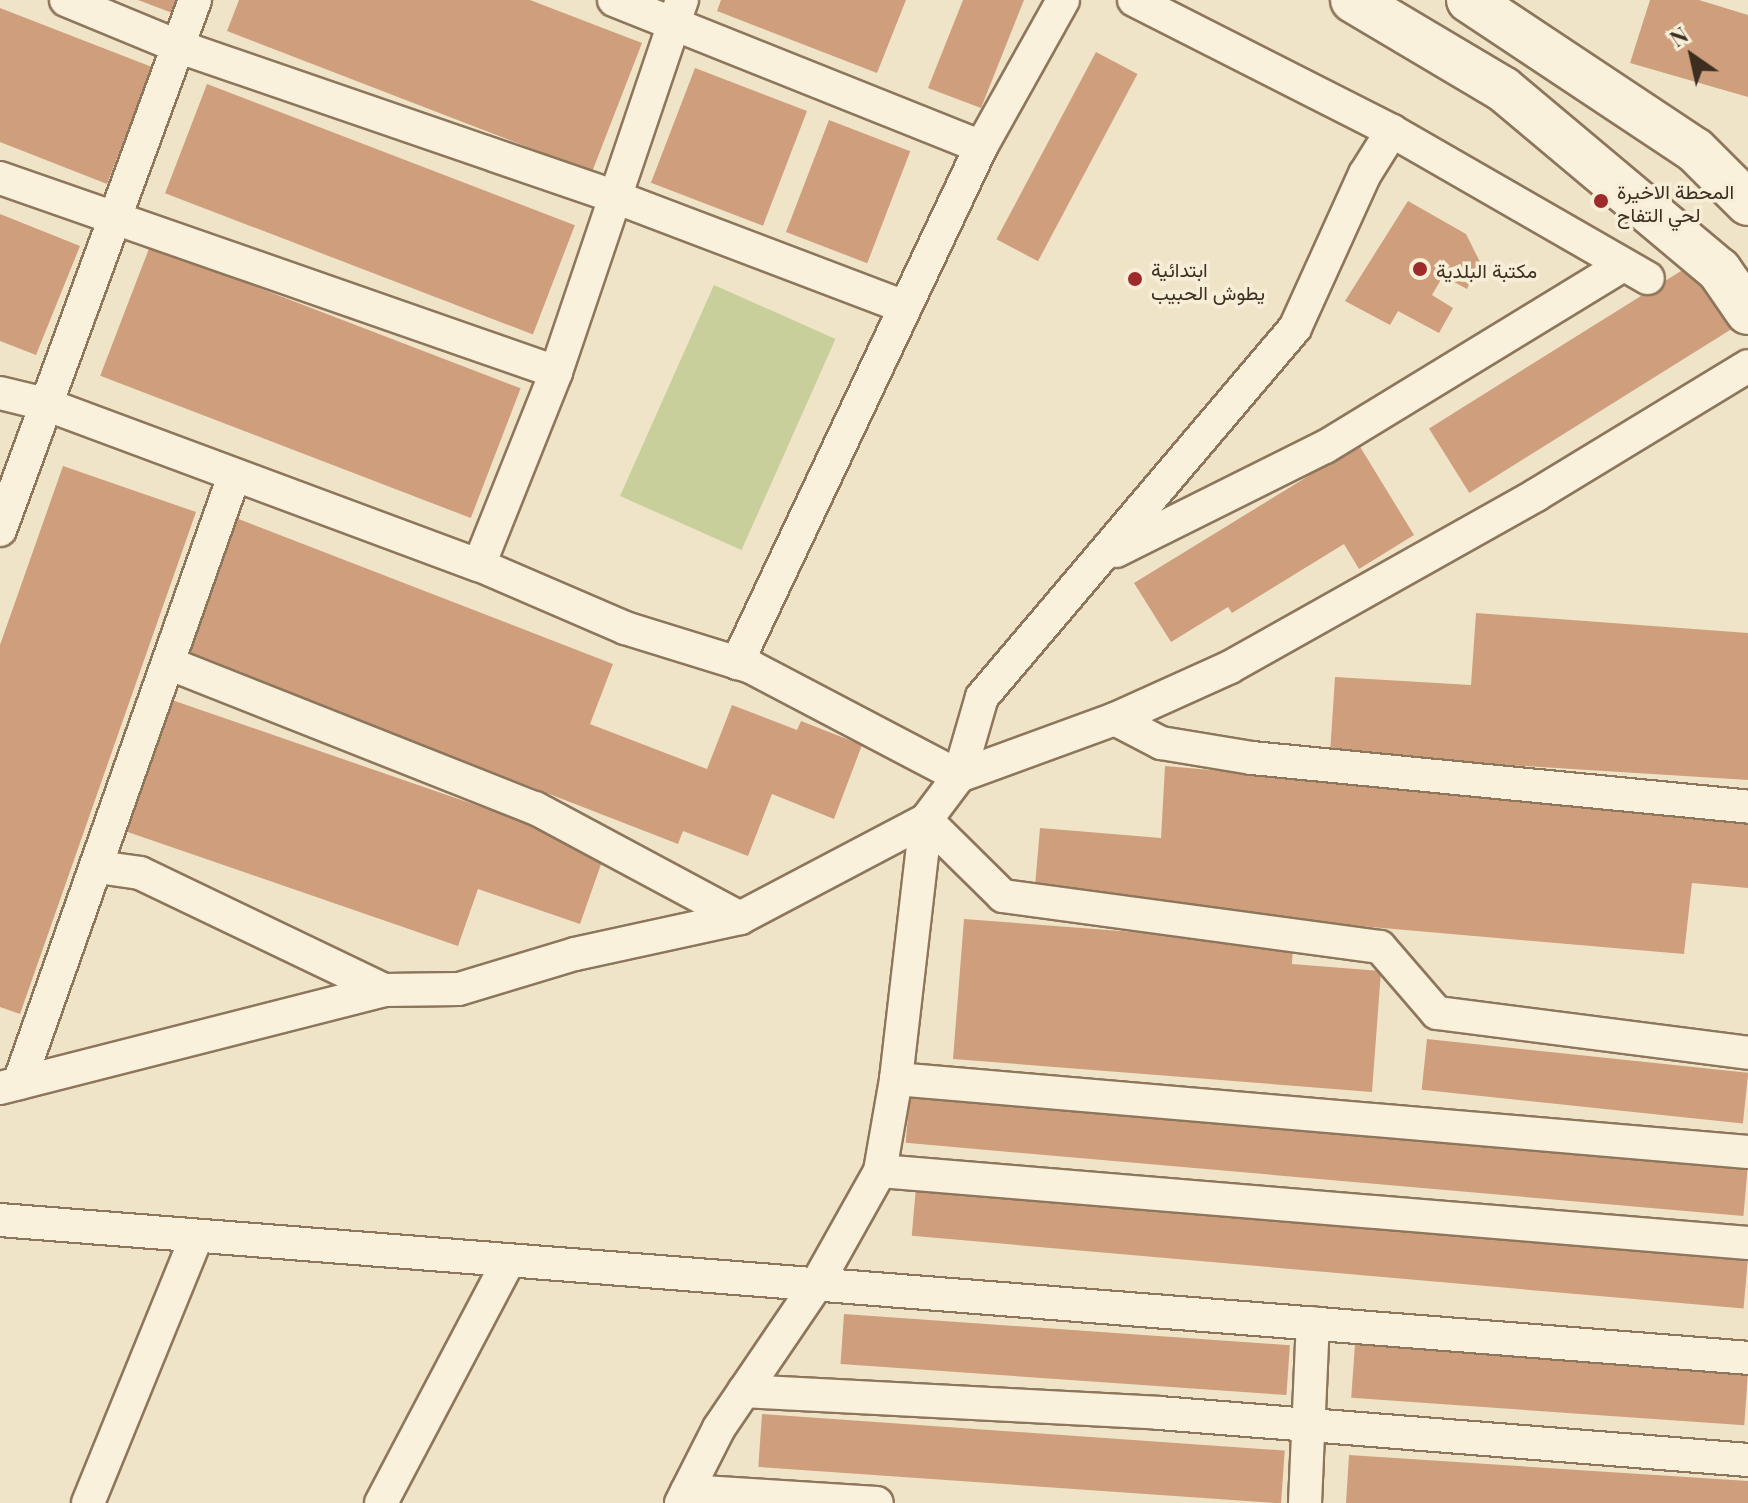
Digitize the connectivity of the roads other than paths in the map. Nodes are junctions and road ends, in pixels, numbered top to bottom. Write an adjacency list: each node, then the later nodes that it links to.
1 (66, 0): 9 (street)
2 (195, 0): 9 (street)
3 (614, 0): 8 (street)
4 (1063, 0): 11 (street)
5 (1134, 0): 10 (street)
6 (1353, 0): 17 (main road)
7 (1469, 0): 14 (main road)
8 (678, 10): 11 (street); 13 (street)
9 (177, 46): 13 (street); 15 (street)
10 (1392, 131): 24 (street); 24 (street)
11 (981, 147): 16 (street)
12 (0, 178): 15 (street)
13 (615, 197): 16 (street); 19 (street)
14 (1748, 203)
15 (112, 216): 19 (street); 21 (street)
16 (905, 307): 27 (street)
17 (1748, 312)
18 (1748, 366): 28 (street)
19 (556, 372): 25 (street)
20 (0, 393): 21 (street)
21 (45, 404): 22 (street); 23 (street)
22 (234, 476): 25 (street); 26 (street)
23 (0, 530)
24 (1105, 557): 29 (street)
25 (479, 565): 27 (street)
26 (168, 663): 32 (street); 33 (street)
27 (737, 663): 29 (street)
28 (1115, 719): 29 (street); 30 (street)
29 (959, 776): 31 (street)
30 (1748, 807)
31 (926, 820): 33 (street); 35 (street); 36 (street)
32 (98, 867): 34 (street); 37 (street)
33 (740, 918): 34 (street)
34 (384, 990): 37 (street)
35 (1748, 1053)
36 (896, 1079): 38 (street); 39 (street)
37 (9, 1085)
38 (1748, 1152)
39 (880, 1171): 42 (street); 44 (street)
40 (0, 1220): 41 (street)
41 (197, 1236): 43 (street); 51 (street)
42 (1748, 1243)
43 (508, 1262): 44 (street); 52 (street)
44 (815, 1287): 45 (street); 47 (street)
45 (1313, 1323): 46 (street); 48 (street)
46 (1748, 1358)
47 (744, 1391): 48 (street); 50 (street)
48 (1309, 1424): 49 (street); 54 (street)
49 (1748, 1460)
50 (684, 1497): 53 (street)
51 (88, 1503)
52 (381, 1503)
53 (877, 1503)
54 (1305, 1503)

